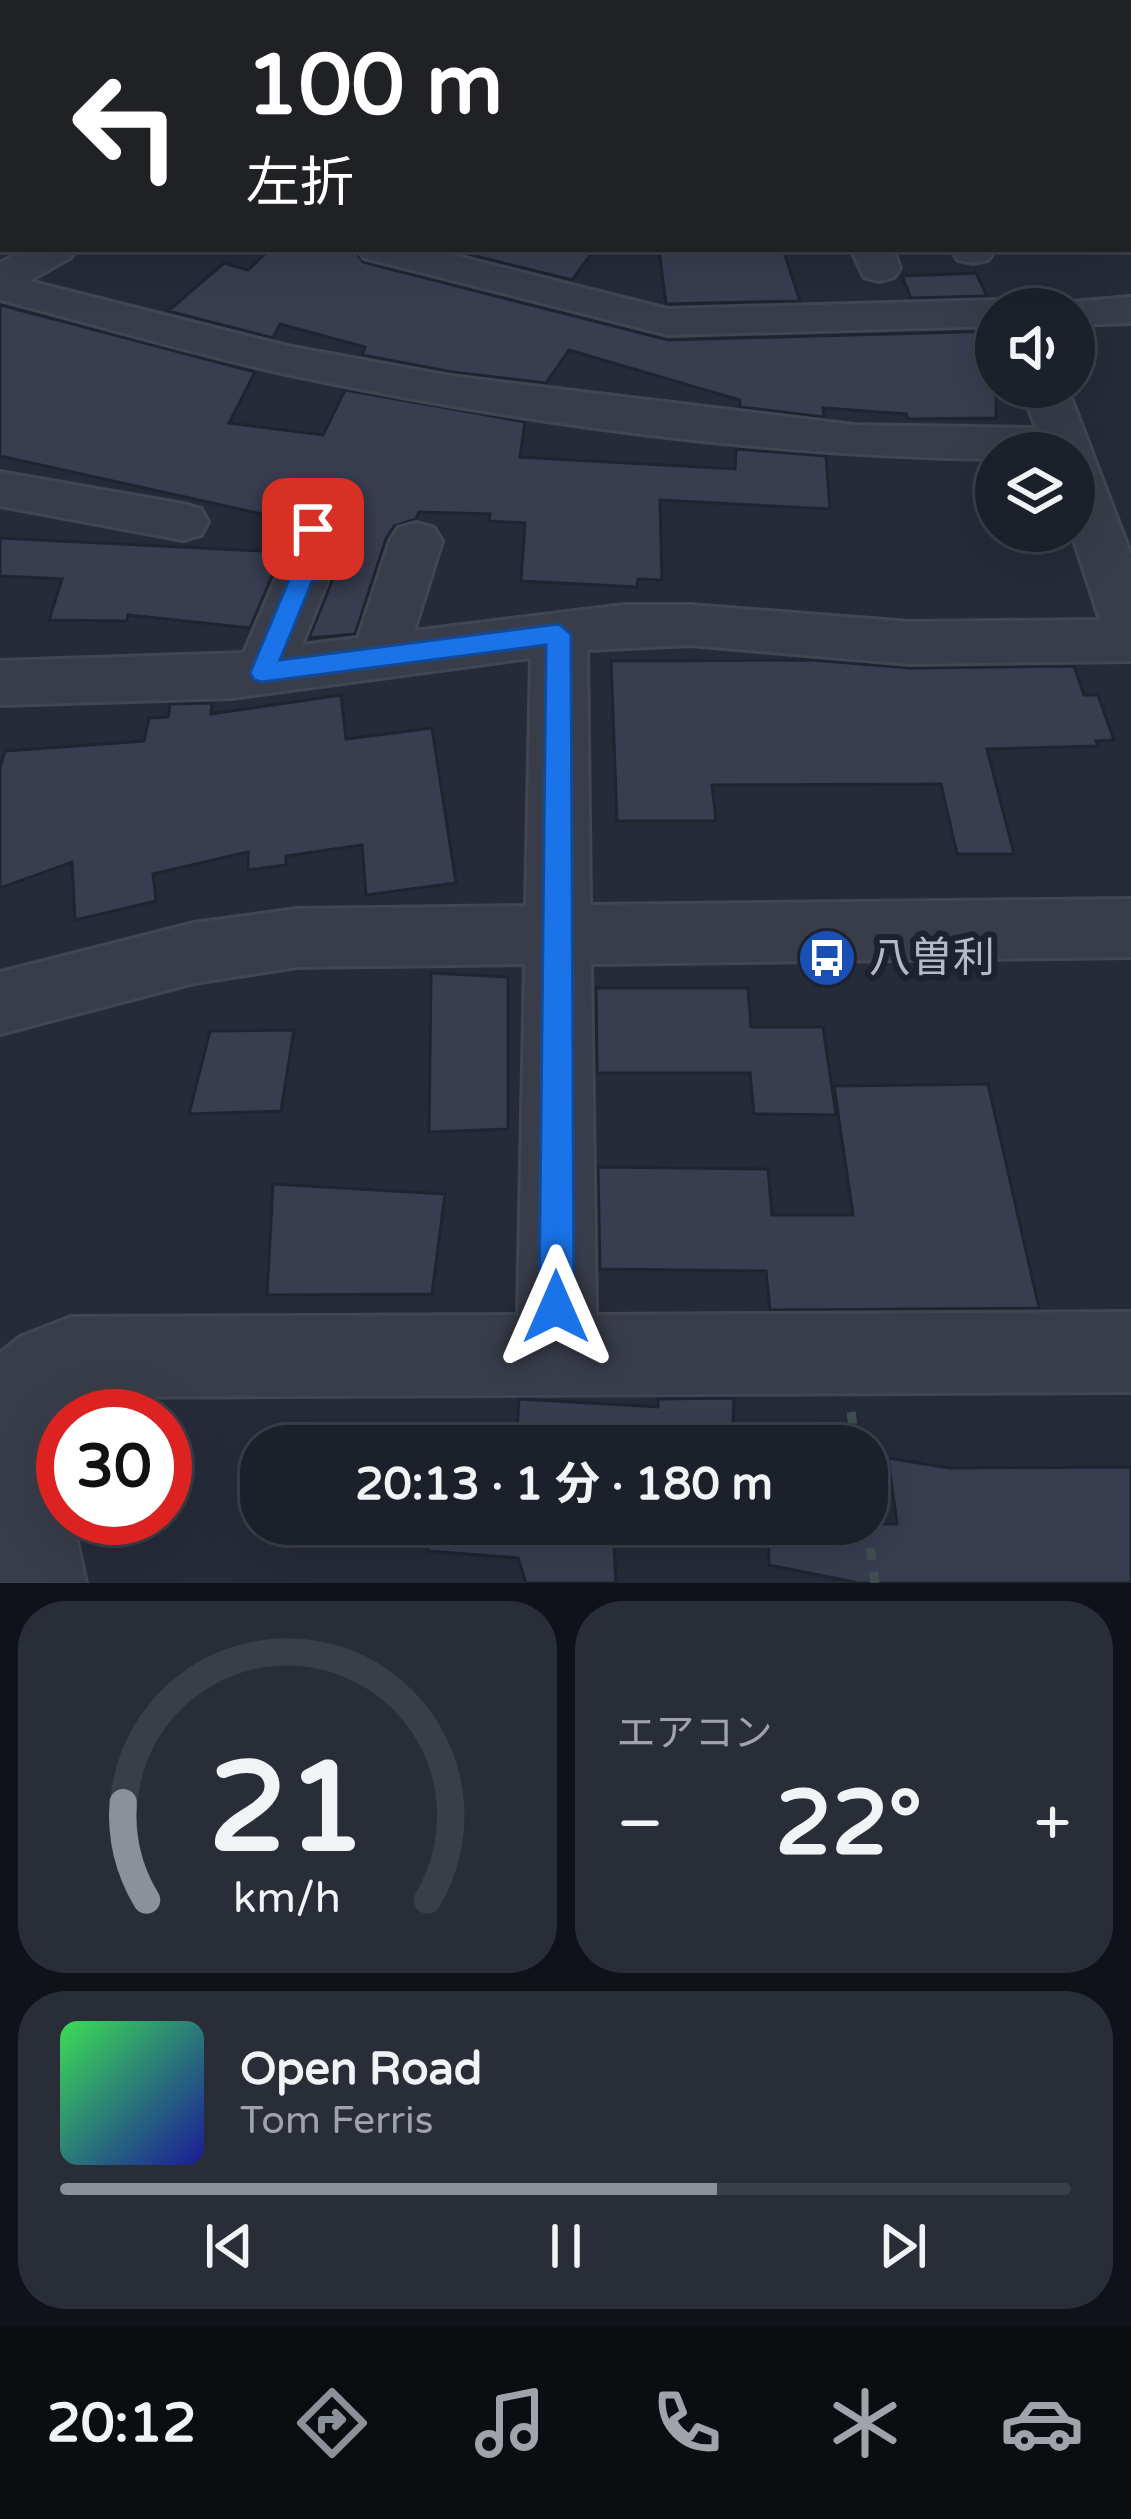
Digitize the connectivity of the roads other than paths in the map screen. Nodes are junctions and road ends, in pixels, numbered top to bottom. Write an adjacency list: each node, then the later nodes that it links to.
1 (51, 252): 3 (street)
2 (391, 252): 6 (street)
3 (1, 287): 7 (street)
4 (1131, 310): 5 (street)
5 (1095, 311)
6 (975, 315)
7 (975, 448)
8 (0, 489): 9 (street)
9 (183, 522)
10 (296, 525): 17 (street)
11 (1095, 526): 13 (street)
12 (416, 542): 16 (street)
13 (1131, 630)
14 (559, 634): 15 (street); 16 (street); 20 (street)
15 (1131, 640)
16 (379, 657): 17 (street)
17 (262, 673): 18 (street)
18 (0, 683)
19 (1131, 928): 20 (street)
20 (556, 933): 21 (street); 23 (street)
21 (0, 1003)
22 (1131, 1352): 23 (street)
23 (556, 1354): 24 (street)
24 (42, 1583)

